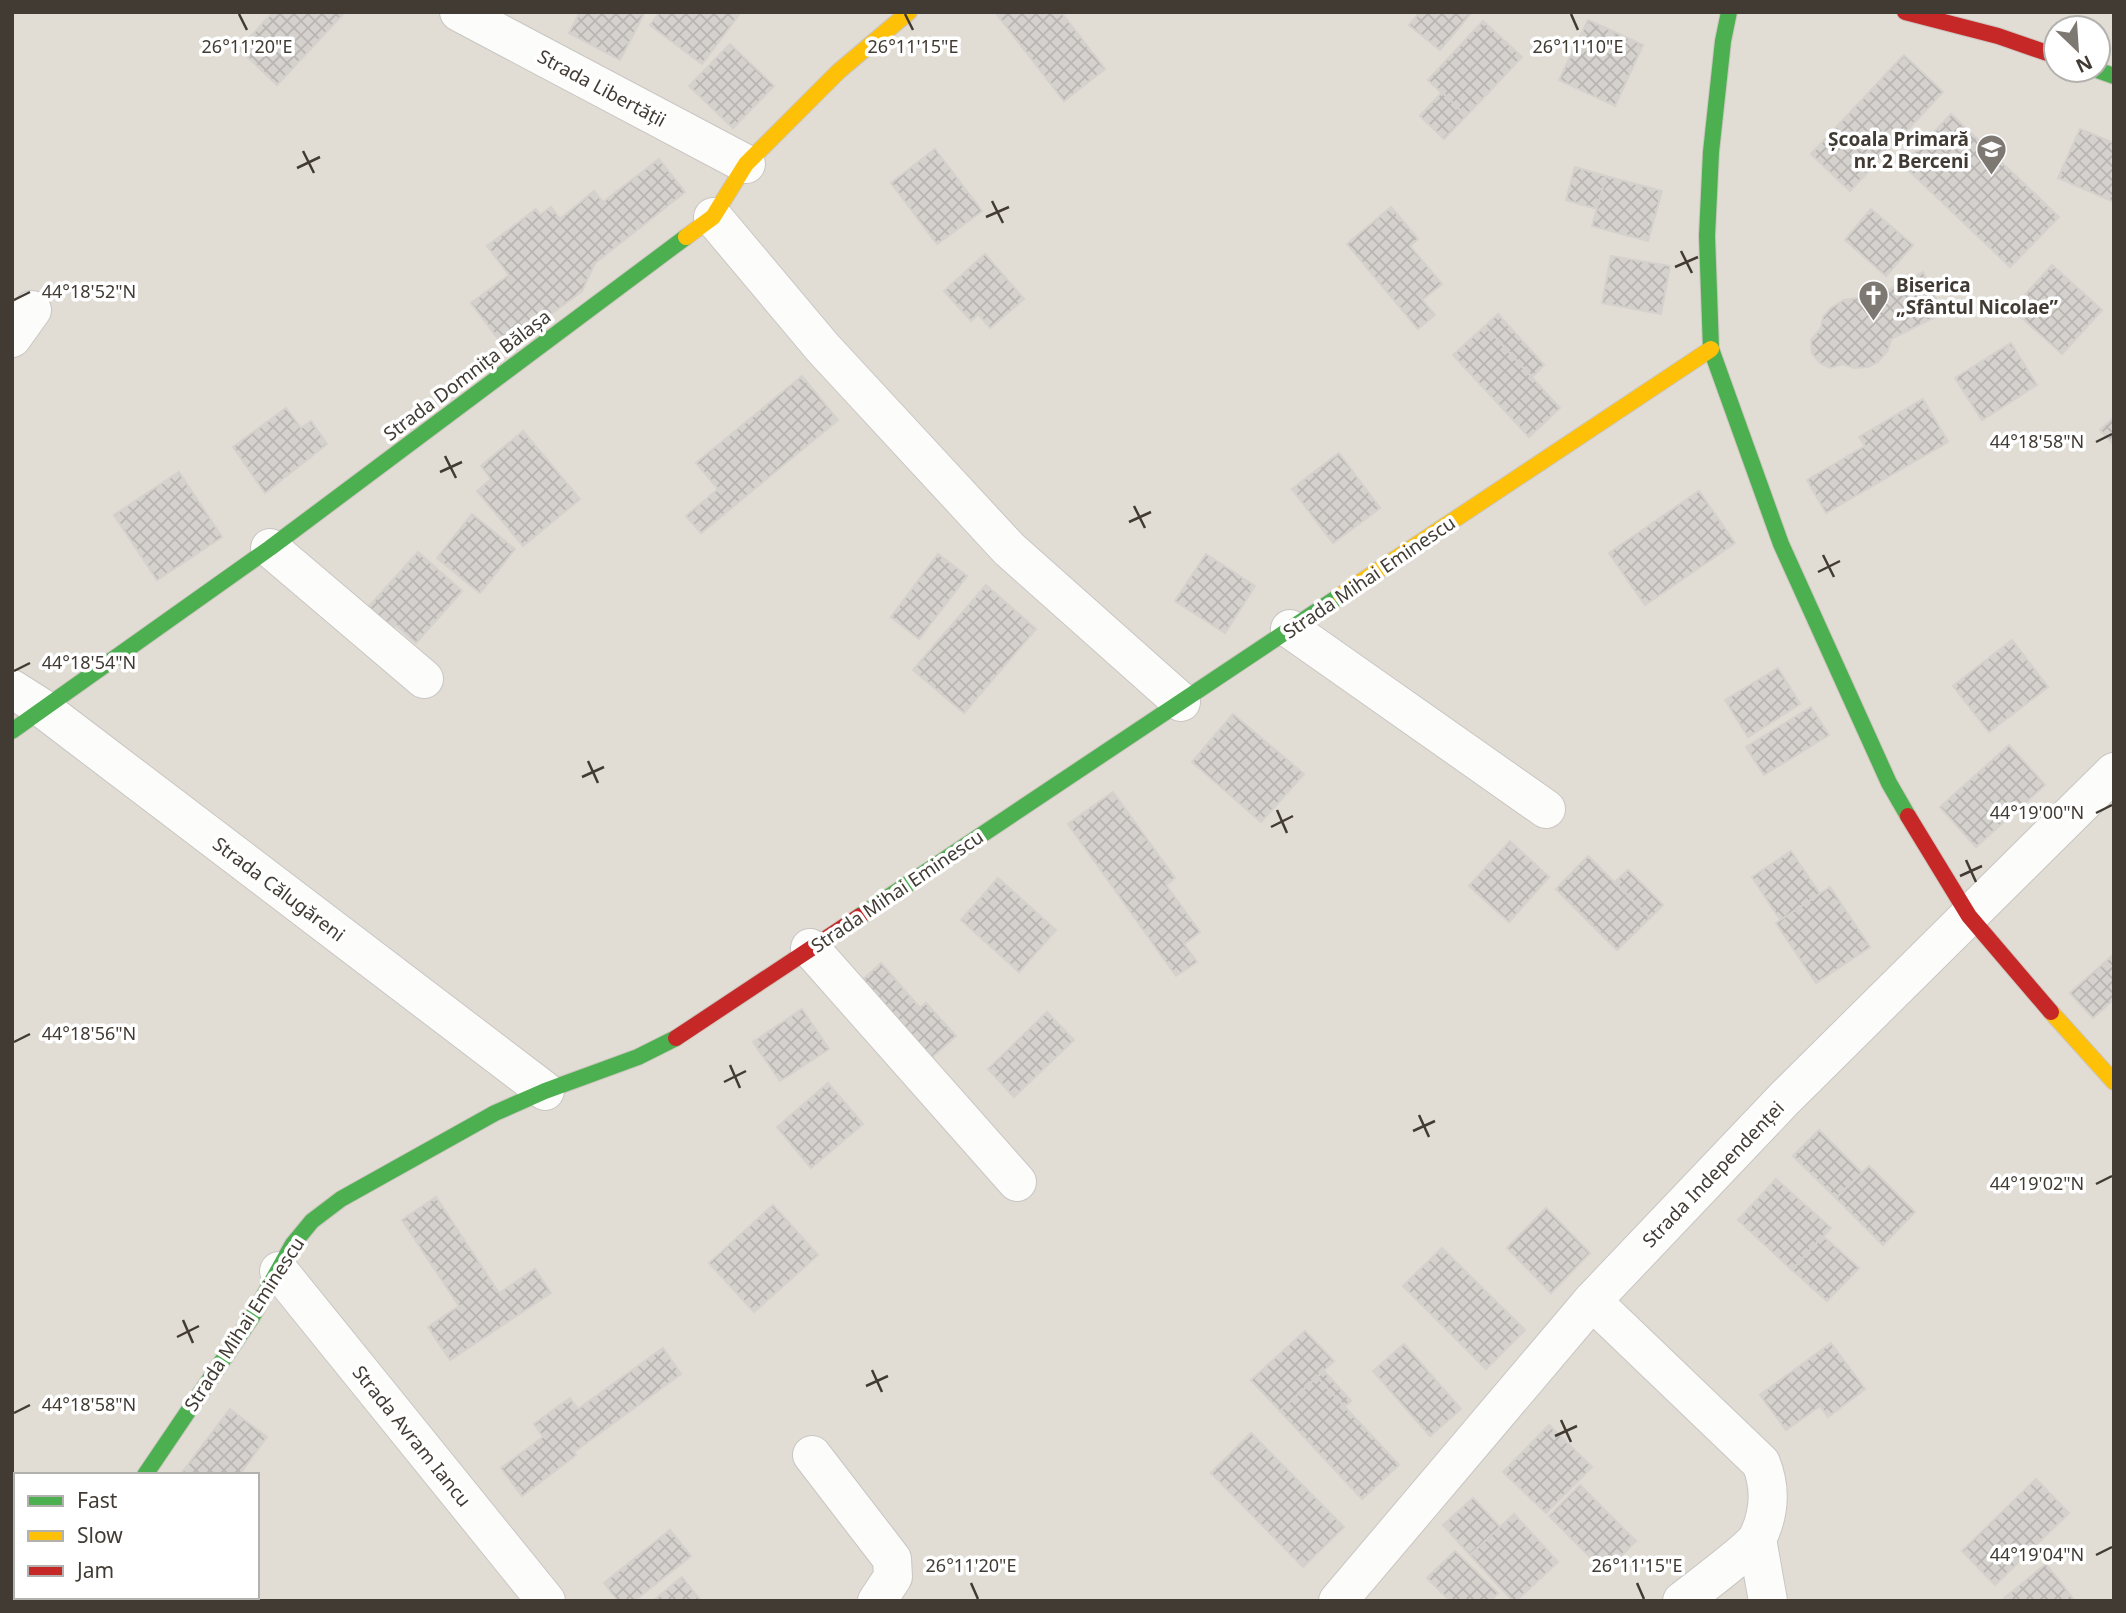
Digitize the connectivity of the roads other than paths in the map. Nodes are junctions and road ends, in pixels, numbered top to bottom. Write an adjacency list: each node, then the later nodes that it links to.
1 (459, 12): 6 (street, Strada Libertății)
2 (909, 12): 6 (street, Strada Domnița Bălașa)
3 (1729, 12): 8 (street)
4 (1905, 12): 5 (street)
5 (2042, 51)
6 (746, 164): 7 (street, Strada Domnița Bălașa)
7 (713, 217): 9 (street, Strada Domnița Bălașa); 13 (street)
8 (1711, 349): 10 (street, Strada Mihai Eminescu); 17 (street)
9 (270, 548): 11 (street); 12 (street, Strada Domnița Bălașa)
10 (1290, 629): 13 (street, Strada Mihai Eminescu); 16 (street)
11 (424, 679)
12 (27, 699): 14 (street, Strada Domnița Bălașa); 20 (street, Strada Călugăreni)
13 (1181, 702): 18 (street, Strada Mihai Eminescu)
14 (12, 731)
15 (2114, 772): 17 (street, Strada Independenței)
16 (1546, 809)
17 (1969, 916): 19 (street); 23 (street, Strada Independenței)
18 (810, 948): 20 (street, Strada Mihai Eminescu); 21 (street)
19 (2114, 1082)
20 (545, 1091): 22 (street, Strada Mihai Eminescu)
21 (1017, 1182)
22 (279, 1271): 25 (street, Strada Mihai Eminescu); 27 (street, Strada Avram Iancu)
23 (1592, 1301): 26 (street); 29 (street, Strada Independenței)
24 (812, 1455): 28 (street)
25 (146, 1473)
26 (1757, 1539): 30 (street); 31 (street)
27 (546, 1601)
28 (877, 1601)
29 (1338, 1601)
30 (1682, 1601)
31 (1768, 1601)

